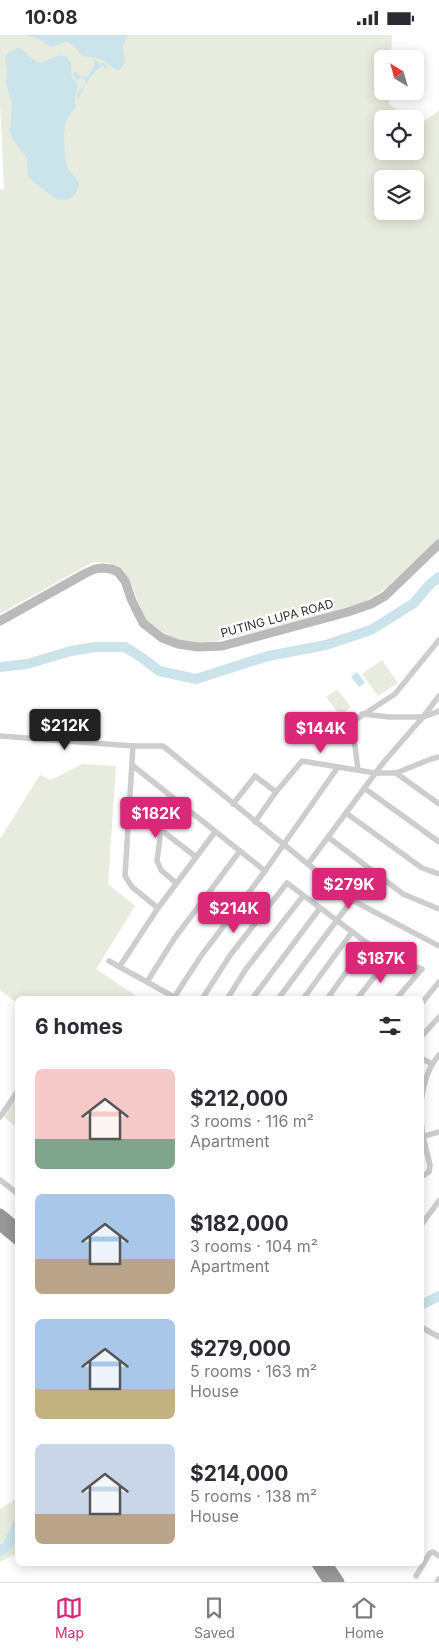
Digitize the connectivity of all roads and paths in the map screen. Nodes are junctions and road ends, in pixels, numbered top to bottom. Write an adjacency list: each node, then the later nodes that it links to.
1 (439, 544): 2 (street, PUTING LUPA ROAD)
2 (0, 621)
3 (439, 640): 6 (street)
4 (439, 696): 7 (street)
5 (439, 711): 7 (street)
6 (362, 714): 7 (street); 15 (street)
7 (423, 717): 16 (street)
8 (0, 736): 9 (street)
9 (133, 746): 12 (street); 20 (street)
10 (439, 757): 11 (street)
11 (431, 759): 13 (street); 17 (street)
12 (132, 765): 22 (street); 26 (street)
13 (439, 765)
14 (338, 767): 15 (street); 19 (street); 29 (street)
15 (358, 770): 16 (street)
16 (375, 773): 17 (street); 18 (street)
17 (396, 773): 21 (street)
18 (364, 788): 23 (street); 28 (street)
19 (276, 792): 20 (street); 24 (street)
20 (233, 804): 24 (street)
21 (439, 804)
22 (129, 805): 25 (street); 38 (street)
23 (346, 813): 27 (street); 34 (street)
24 (255, 822): 29 (street)
25 (160, 830): 31 (street); 35 (street)
26 (215, 832): 30 (street); 31 (street)
27 (328, 837): 32 (street); 40 (street)
28 (439, 842)
29 (283, 845): 32 (street); 33 (street)
30 (240, 851): 33 (street); 49 (street)
31 (196, 857): 35 (street)
32 (308, 864): 37 (street)
33 (265, 871): 51 (street)
34 (439, 874)
35 (176, 883): 38 (street)
36 (303, 896): 39 (street); 52 (street); 53 (street)
37 (352, 900): 41 (street); 44 (street)
38 (158, 908): 47 (street)
39 (320, 908): 41 (street); 54 (street)
40 (439, 909)
41 (337, 921): 42 (street); 55 (street)
42 (352, 932): 43 (street); 56 (street)
43 (367, 943): 45 (street); 57 (street)
44 (438, 945)
45 (390, 957): 58 (street); 59 (street)
46 (109, 961): 47 (street)
47 (120, 966): 49 (street)
48 (439, 982): 60 (street)
49 (146, 983): 50 (street)
50 (169, 996)
51 (174, 996)
52 (204, 996)
53 (229, 996)
54 (254, 996)
55 (280, 996)
56 (305, 996)
57 (330, 996)
58 (359, 996)
59 (399, 996)
60 (424, 1000)
61 (439, 1017): 62 (street)
62 (424, 1034)
63 (439, 1055): 65 (street)
64 (424, 1059): 65 (street)
65 (432, 1064): 66 (street)
66 (424, 1078)
67 (15, 1095): 68 (street)
68 (0, 1117)
69 (439, 1133): 70 (street)
70 (424, 1137)
71 (424, 1144): 72 (street)
72 (424, 1175)
73 (0, 1180): 74 (street)
74 (15, 1192)
75 (439, 1201): 76 (street)
76 (432, 1211): 78 (street); 79 (street)
77 (0, 1214): 81 (highway)
78 (439, 1215)
79 (424, 1221)
80 (0, 1225): 82 (highway)
81 (15, 1226)
82 (15, 1238)
83 (424, 1329): 84 (street)
84 (439, 1337)
85 (439, 1556): 86 (street)
86 (424, 1563)
87 (318, 1566): 91 (highway)
88 (328, 1566): 92 (highway)
89 (422, 1566): 90 (street)
90 (416, 1576)
91 (329, 1582)
92 (339, 1582)

